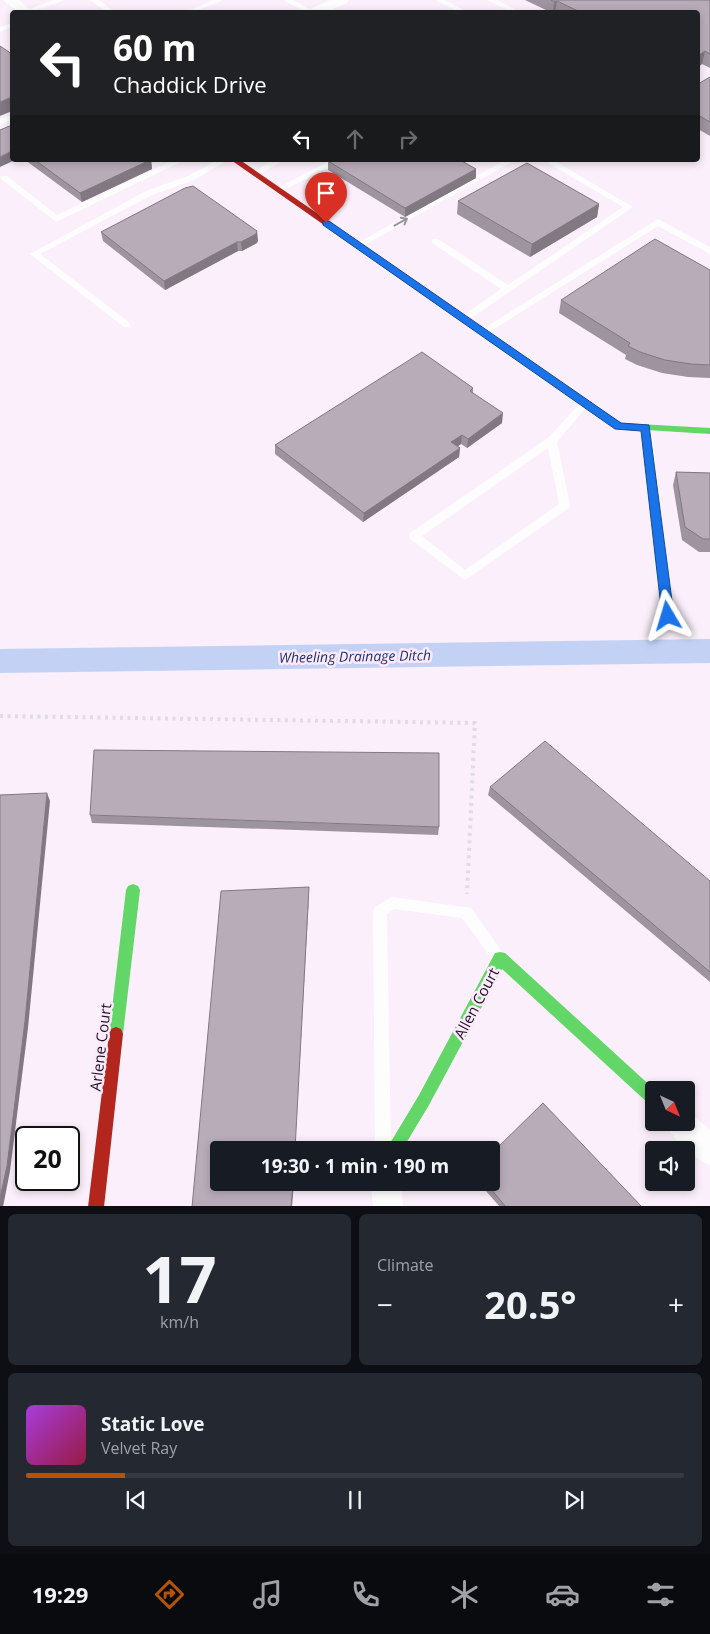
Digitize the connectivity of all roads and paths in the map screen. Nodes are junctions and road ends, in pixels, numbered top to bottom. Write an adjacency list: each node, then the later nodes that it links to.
1 (10, 0): 9 (street)
2 (61, 0): 10 (lane)
3 (94, 0): 11 (lane)
4 (219, 0): 12 (lane)
5 (286, 0): 13 (lane)
6 (342, 0): 14 (street)
7 (438, 0): 15 (lane)
8 (491, 0): 16 (lane)
9 (23, 10)
10 (32, 10)
11 (108, 10)
12 (194, 10)
13 (306, 10)
14 (320, 10)
15 (460, 10)
16 (512, 10)
17 (177, 162): 25 (lane)
18 (220, 162): 32 (lane)
19 (238, 162): 24 (street)
20 (276, 162): 24 (lane)
21 (333, 162): 26 (lane)
22 (507, 162): 28 (lane, one-way to 22)
23 (550, 162): 30 (lane)
24 (255, 173): 26 (street)
25 (4, 178)
26 (278, 190): 28 (street)
27 (436, 241): 30 (lane)
28 (358, 245): 31 (street)
29 (710, 251): 33 (lane)
30 (507, 289): 31 (lane)
31 (464, 319): 33 (street)
32 (127, 325)
33 (483, 332): 34 (street)
34 (585, 403): 35 (street); 37 (lane)
35 (646, 428): 36 (street); 38 (lane)
36 (710, 431)
37 (552, 441): 37 (lane)
38 (668, 616)
39 (0, 716): 41 (path)
40 (133, 890): 49 (street, Arlene Court)
41 (466, 912): 42 (lane); 45 (lane)
42 (500, 958): 43 (street, Allen Court); 46 (street, Allen Court)
43 (645, 1090)
44 (690, 1131): 47 (street)
45 (384, 1141)
46 (399, 1141)
47 (710, 1150)
48 (387, 1191): 50 (street)
49 (96, 1206)
50 (388, 1206)

